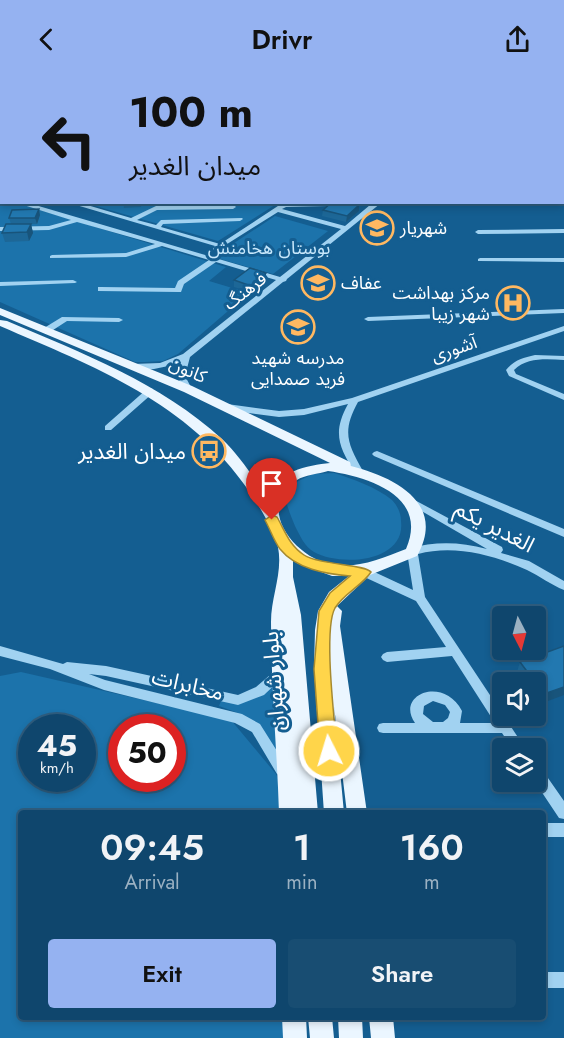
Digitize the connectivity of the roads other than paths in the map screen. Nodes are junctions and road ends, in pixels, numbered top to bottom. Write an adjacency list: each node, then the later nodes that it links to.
1 (24, 204): 10 (street)
2 (75, 204): 6 (street)
3 (90, 204): 6 (street)
4 (287, 204): 8 (street)
5 (376, 204): 13 (street, فرهنگ)
6 (85, 207): 11 (street)
7 (233, 207): 11 (street)
8 (278, 210): 13 (street); 19 (street)
9 (240, 219): 12 (street)
10 (76, 220): 14 (street); 18 (street)
11 (131, 220): 12 (street)
12 (157, 228): 17 (street)
13 (346, 228): 26 (street, فرهنگ)
14 (0, 229)
15 (564, 231): 16 (street)
16 (478, 232)
17 (201, 240): 19 (street); 20 (street)
18 (160, 245): 20 (street); 21 (street)
19 (221, 246): 22 (street)
20 (182, 252): 22 (street)
21 (51, 257)
22 (203, 258): 25 (street)
23 (480, 260): 24 (street)
24 (564, 260)
25 (213, 261): 26 (street); 29 (street)
26 (284, 280): 40 (street, فرهنگ)
27 (73, 282): 28 (street)
28 (0, 284)
29 (100, 289)
30 (0, 310): 36 (main road, کانون)
31 (564, 311): 33 (street)
32 (119, 320): 36 (street)
33 (368, 320)
34 (0, 321): 38 (main road, کانون)
35 (564, 328): 46 (street, آشوری)
36 (47, 330): 37 (main road, کانون)
37 (70, 340): 38 (main road); 39 (main road, کانون)
38 (58, 347): 39 (main road, کانون)
39 (95, 356): 42 (main road, کانون); 44 (main road, کانون)
40 (186, 356): 42 (street); 43 (street)
41 (564, 358): 45 (street)
42 (133, 366): 43 (main road, کانون)
43 (188, 389): 47 (main road, کانون)
44 (150, 391): 48 (street); 52 (main road, کانون)
45 (564, 397)
46 (355, 400): 47 (street, آشوری); 50 (street)
47 (225, 407): 50 (main road, کانون)
48 (108, 428)
49 (377, 454): 53 (street)
50 (358, 471): 51 (main road); 52 (main road)
51 (409, 500): 55 (main road); 56 (street, الغدیر یکم)
52 (270, 511): 54 (main road)
53 (564, 533)
54 (285, 546): 57 (main road); 58 (main road, بلوار شهران)
55 (412, 552): 56 (street); 57 (main road); 61 (street)
56 (530, 567): 59 (street, الغدیر یکم)
57 (364, 572): 60 (main road); 61 (street)
58 (285, 577): 66 (main road); 73 (main road, بلوار شهران)
59 (564, 586)
60 (335, 597): 74 (main road); 75 (main road)
61 (420, 598): 63 (street)
62 (0, 651): 65 (street, مخابرات)
63 (454, 651): 64 (street); 68 (street)
64 (387, 657)
65 (52, 665): 66 (street, مخابرات); 70 (street, مخابرات)
66 (281, 672): 70 (main road)
67 (383, 728): 68 (street)
68 (505, 728): 69 (street)
69 (512, 738)
70 (287, 779): 72 (main road)
71 (546, 787): 76 (street)
72 (289, 810)
73 (308, 810)
74 (334, 810)
75 (357, 810)
76 (564, 813)
77 (546, 830): 78 (street)
78 (564, 830)
79 (546, 980): 80 (street)
80 (564, 980)
81 (294, 1020): 85 (main road)
82 (320, 1020): 86 (main road)
83 (350, 1020): 87 (main road)
84 (381, 1020): 88 (main road)
85 (295, 1038)
86 (322, 1038)
87 (351, 1038)
88 (383, 1038)

